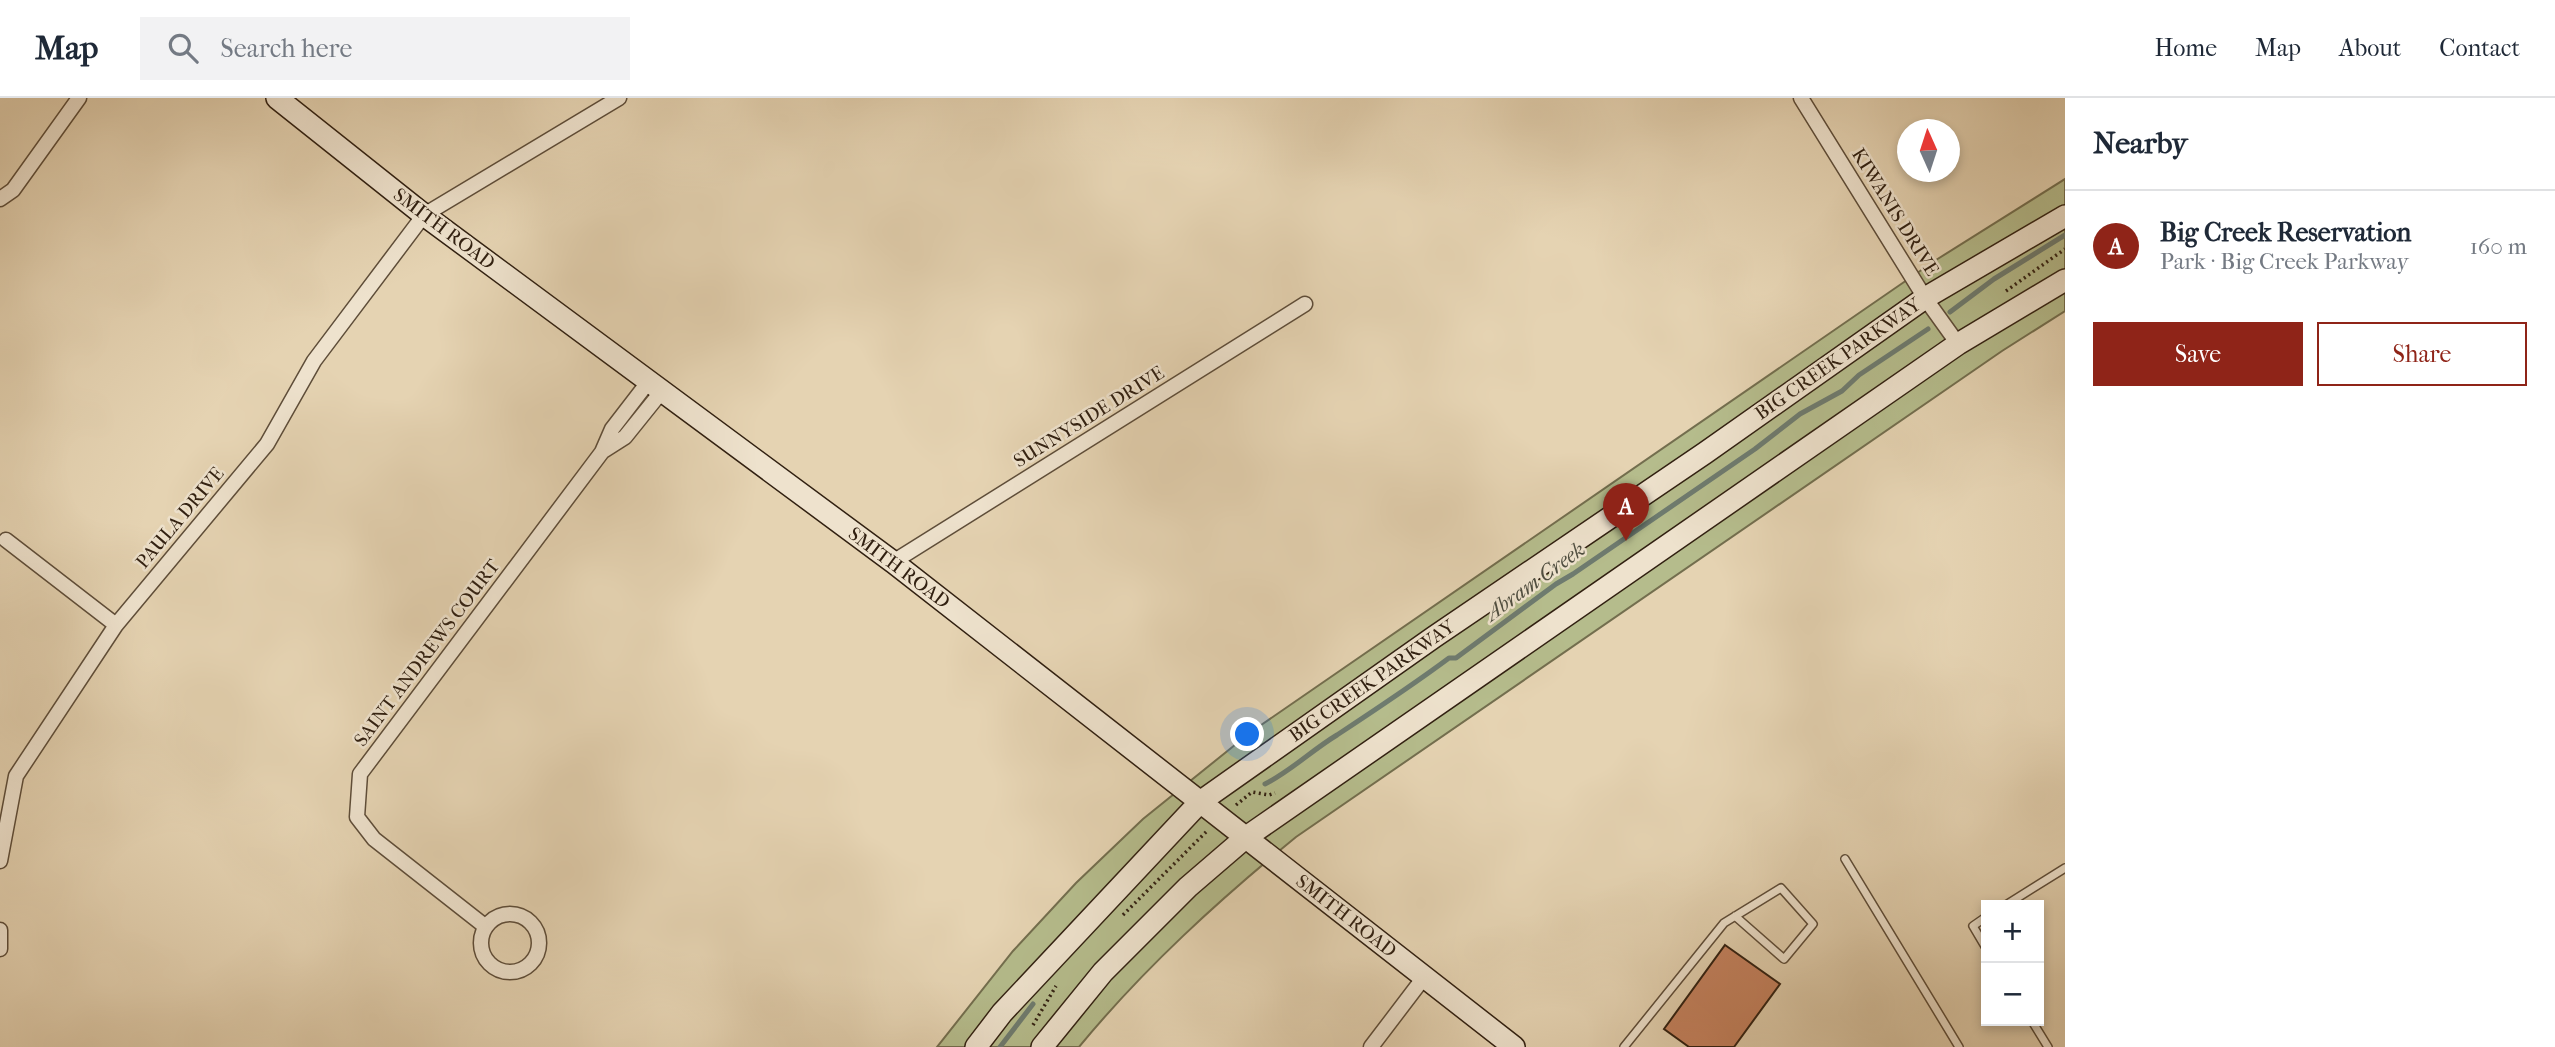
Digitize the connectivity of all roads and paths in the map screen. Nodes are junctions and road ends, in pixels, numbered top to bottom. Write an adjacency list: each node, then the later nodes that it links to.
1 (79, 98): 5 (street)
2 (276, 98): 6 (street, SMITH ROAD)
3 (619, 98): 6 (street)
4 (1801, 98): 11 (street, KIWANIS DRIVE)
5 (0, 200)
6 (424, 215): 14 (street, SMITH ROAD); 17 (street, PAULA DRIVE)
7 (2065, 216): 11 (street, BIG CREEK PARKWAY)
8 (2065, 249): 10 (path)
9 (2065, 280): 13 (street)
10 (2004, 293)
11 (1925, 298): 13 (street, KIWANIS DRIVE); 18 (street, BIG CREEK PARKWAY)
12 (1305, 304): 16 (street, SUNNYSIDE DRIVE)
13 (1958, 344): 20 (street)
14 (655, 386): 16 (street, SMITH ROAD); 28 (street, SAINT ANDREWS COURT)
15 (6, 540): 17 (street)
16 (893, 562): 18 (street, SMITH ROAD)
17 (116, 625): 22 (street, PAULA DRIVE)
18 (1200, 802): 20 (street, SMITH ROAD); 36 (street, BIG CREEK PARKWAY)
19 (1200, 838): 26 (path)
20 (1245, 838): 32 (street, SMITH ROAD); 37 (street)
21 (1845, 859): 41 (lane)
22 (0, 861)
23 (2065, 868): 24 (lane)
24 (2014, 900)
25 (1735, 916): 25 (lane); 40 (lane)
26 (1119, 918)
27 (1981, 921): 30 (lane)
28 (486, 927): 28 (street)
29 (0, 930): 31 (street)
30 (1981, 939)
31 (0, 948)
32 (1425, 976): 38 (street); 39 (street, SMITH ROAD)
33 (1063, 977): 35 (path)
34 (2035, 1026): 42 (lane)
35 (1032, 1027)
36 (976, 1047)
37 (1042, 1047)
38 (1371, 1047)
39 (1514, 1047)
40 (1624, 1047)
41 (1959, 1047)
42 (2048, 1047)

